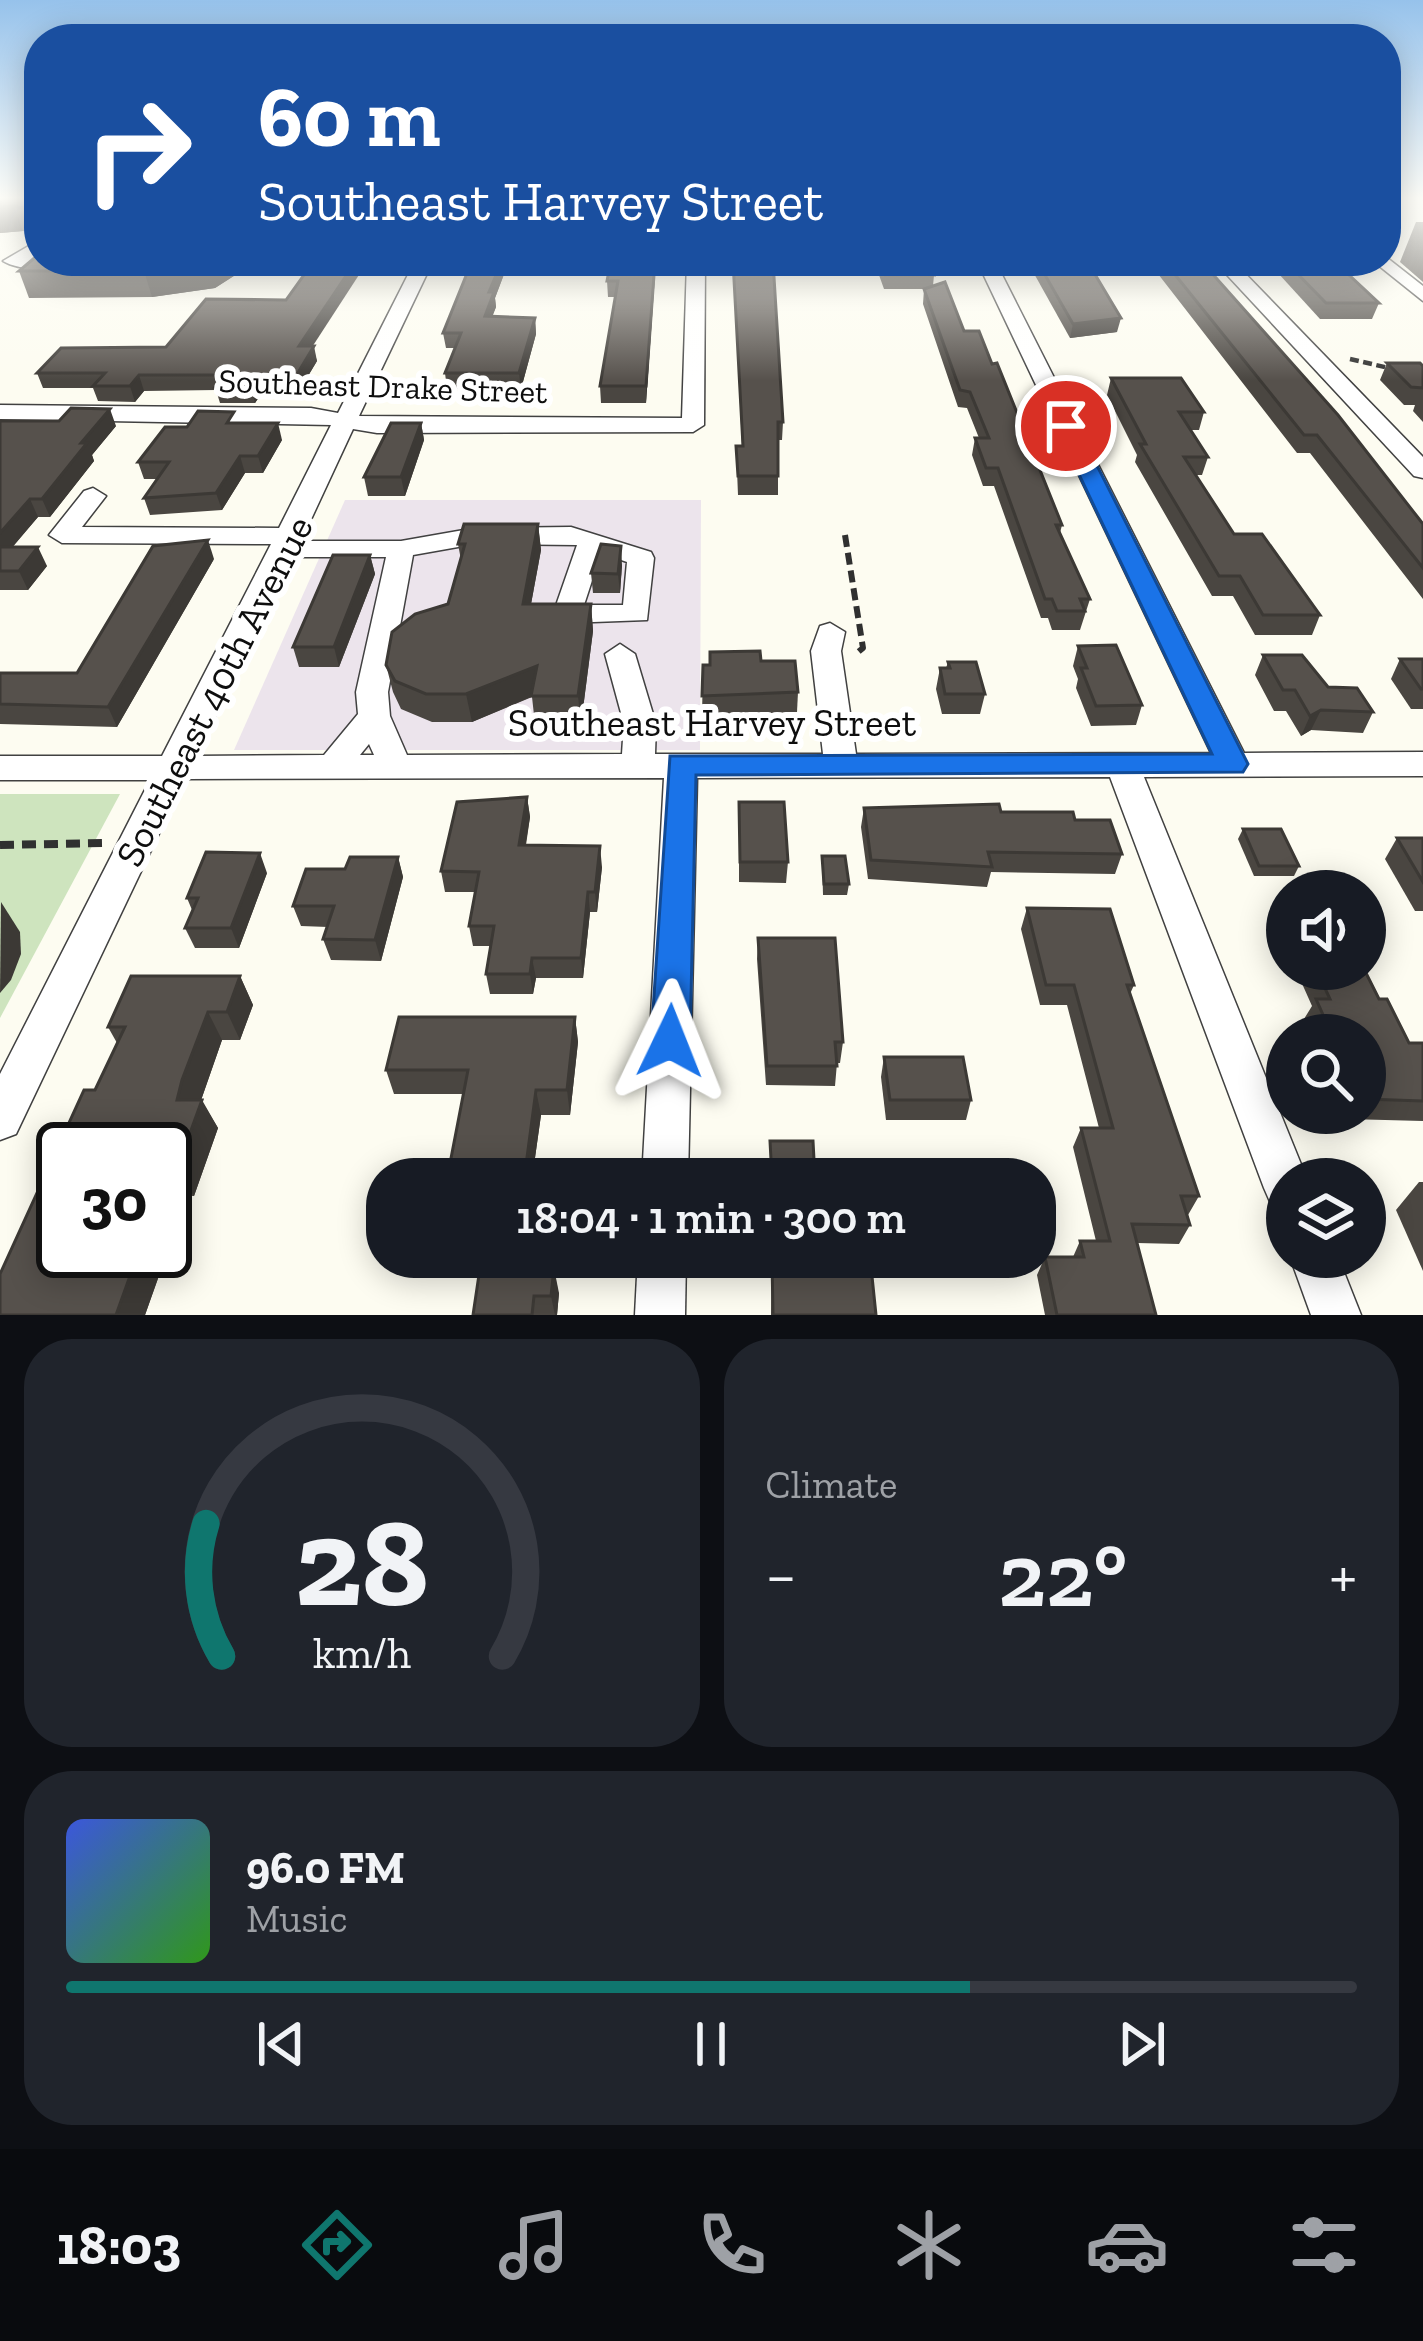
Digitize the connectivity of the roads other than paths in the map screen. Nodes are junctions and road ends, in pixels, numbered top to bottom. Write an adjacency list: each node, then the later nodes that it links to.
1 (417, 276): 6 (street, Southeast 40th Avenue)
2 (696, 276): 6 (street, Southeast Drake Street)
3 (993, 276): 21 (street)
4 (1238, 276): 7 (street)
5 (0, 412): 6 (street, Southeast Drake Street)
6 (348, 421): 10 (street, Southeast 40th Avenue)
7 (1423, 471)
8 (93, 496): 10 (street)
9 (591, 542): 11 (street)
10 (287, 543): 11 (street); 23 (street, Southeast 40th Avenue)
11 (400, 550): 14 (street)
12 (830, 632): 19 (street)
13 (620, 653): 17 (street)
14 (374, 716): 15 (street); 16 (street)
15 (335, 764): 16 (street, Southeast Harvey Street); 23 (street, Southeast Harvey Street)
16 (394, 764): 17 (street, Southeast Harvey Street)
17 (638, 764): 18 (street, Southeast Harvey Street)
18 (681, 764): 19 (street, Southeast Harvey Street); 26 (street)
19 (841, 764): 20 (street, Southeast Harvey Street)
20 (1122, 764): 21 (street, Southeast Harvey Street); 27 (street)
21 (1233, 764): 22 (street, Southeast Harvey Street)
22 (1423, 764)
23 (176, 766): 24 (street, Southeast Harvey Street); 25 (street, Southeast 40th Avenue)
24 (0, 768)
25 (0, 1119)
26 (666, 1158)
27 (1275, 1158)
28 (661, 1278): 30 (street)
29 (1322, 1278): 31 (street)
30 (660, 1315)
31 (1336, 1315)

